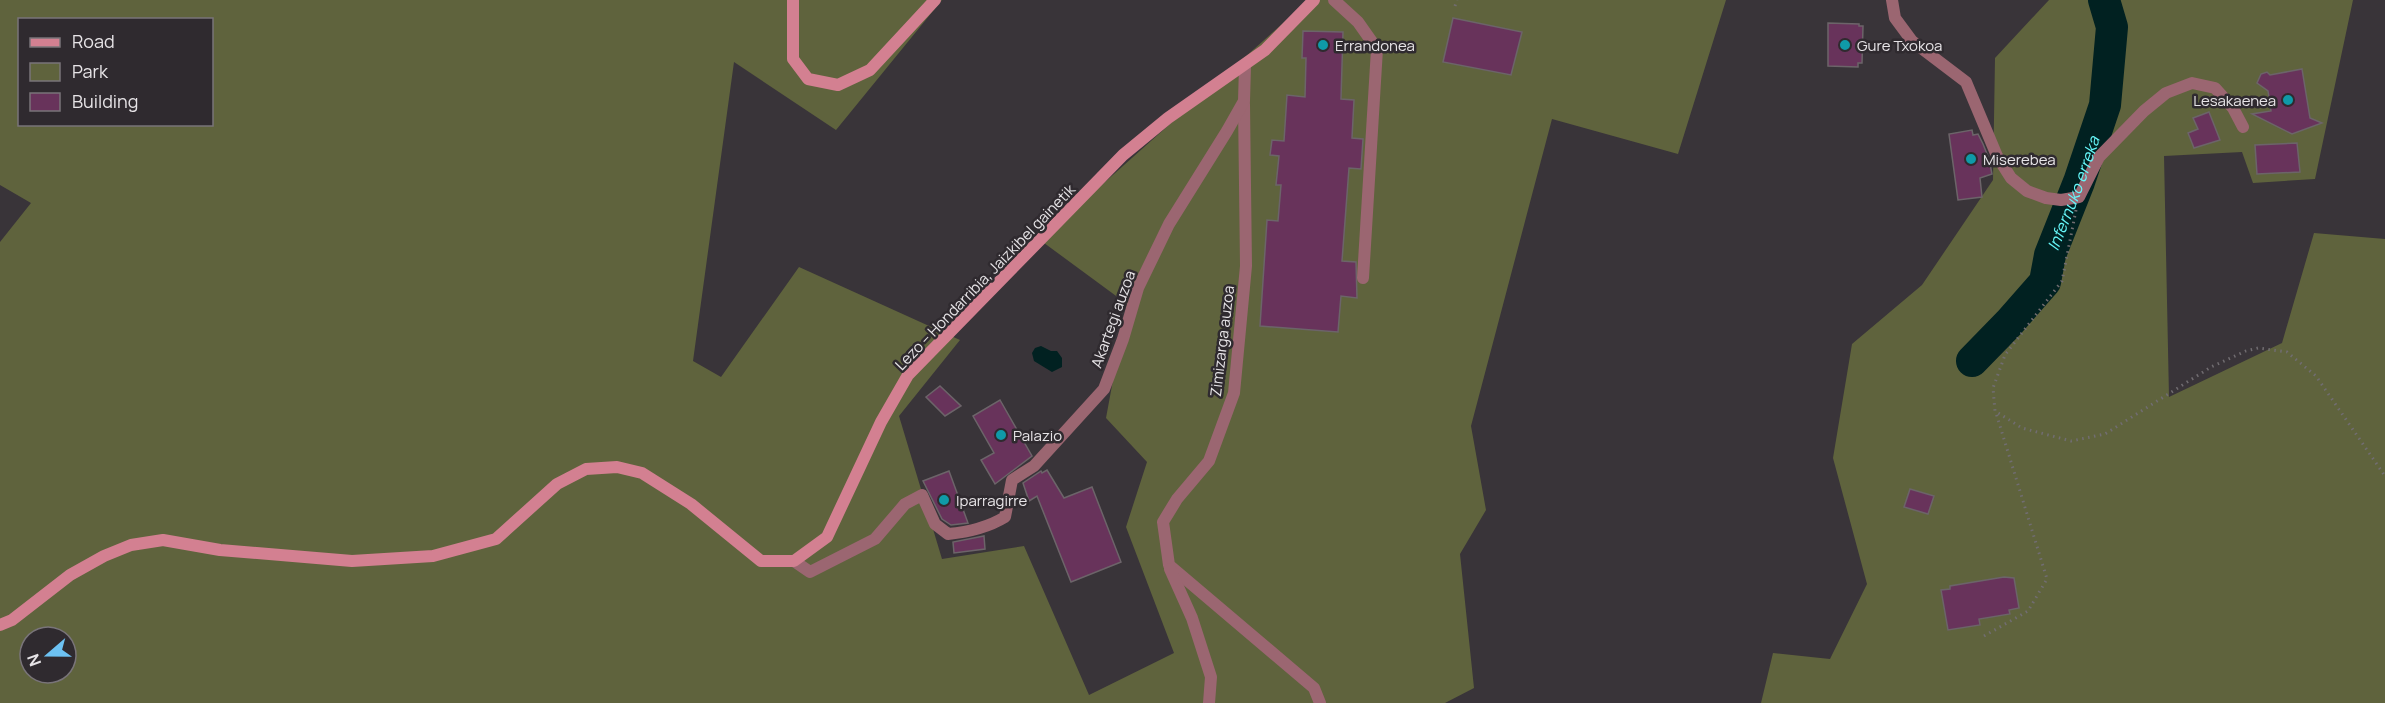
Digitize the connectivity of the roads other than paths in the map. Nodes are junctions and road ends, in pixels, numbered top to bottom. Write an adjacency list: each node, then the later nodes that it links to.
1 (793, 0): 2 (street)
2 (935, 0)
3 (1314, 0): 6 (street, Lezo – Hondarribia, Jaizkibel gainetik)
4 (1334, 0): 9 (street)
5 (1892, 0): 8 (street)
6 (1245, 66): 7 (street, Akartegi auzoa); 10 (street, Lezo – Hondarribia, Jaizkibel gainetik)
7 (1244, 101): 10 (street, Akartegi auzoa); 11 (street, Zimizarga auzoa)
8 (2243, 127)
9 (1363, 278)
10 (794, 561): 12 (street)
11 (1169, 565): 13 (street, Zimizarga auzoa); 14 (street)
12 (0, 626)
13 (1209, 703)
14 (1320, 703)

